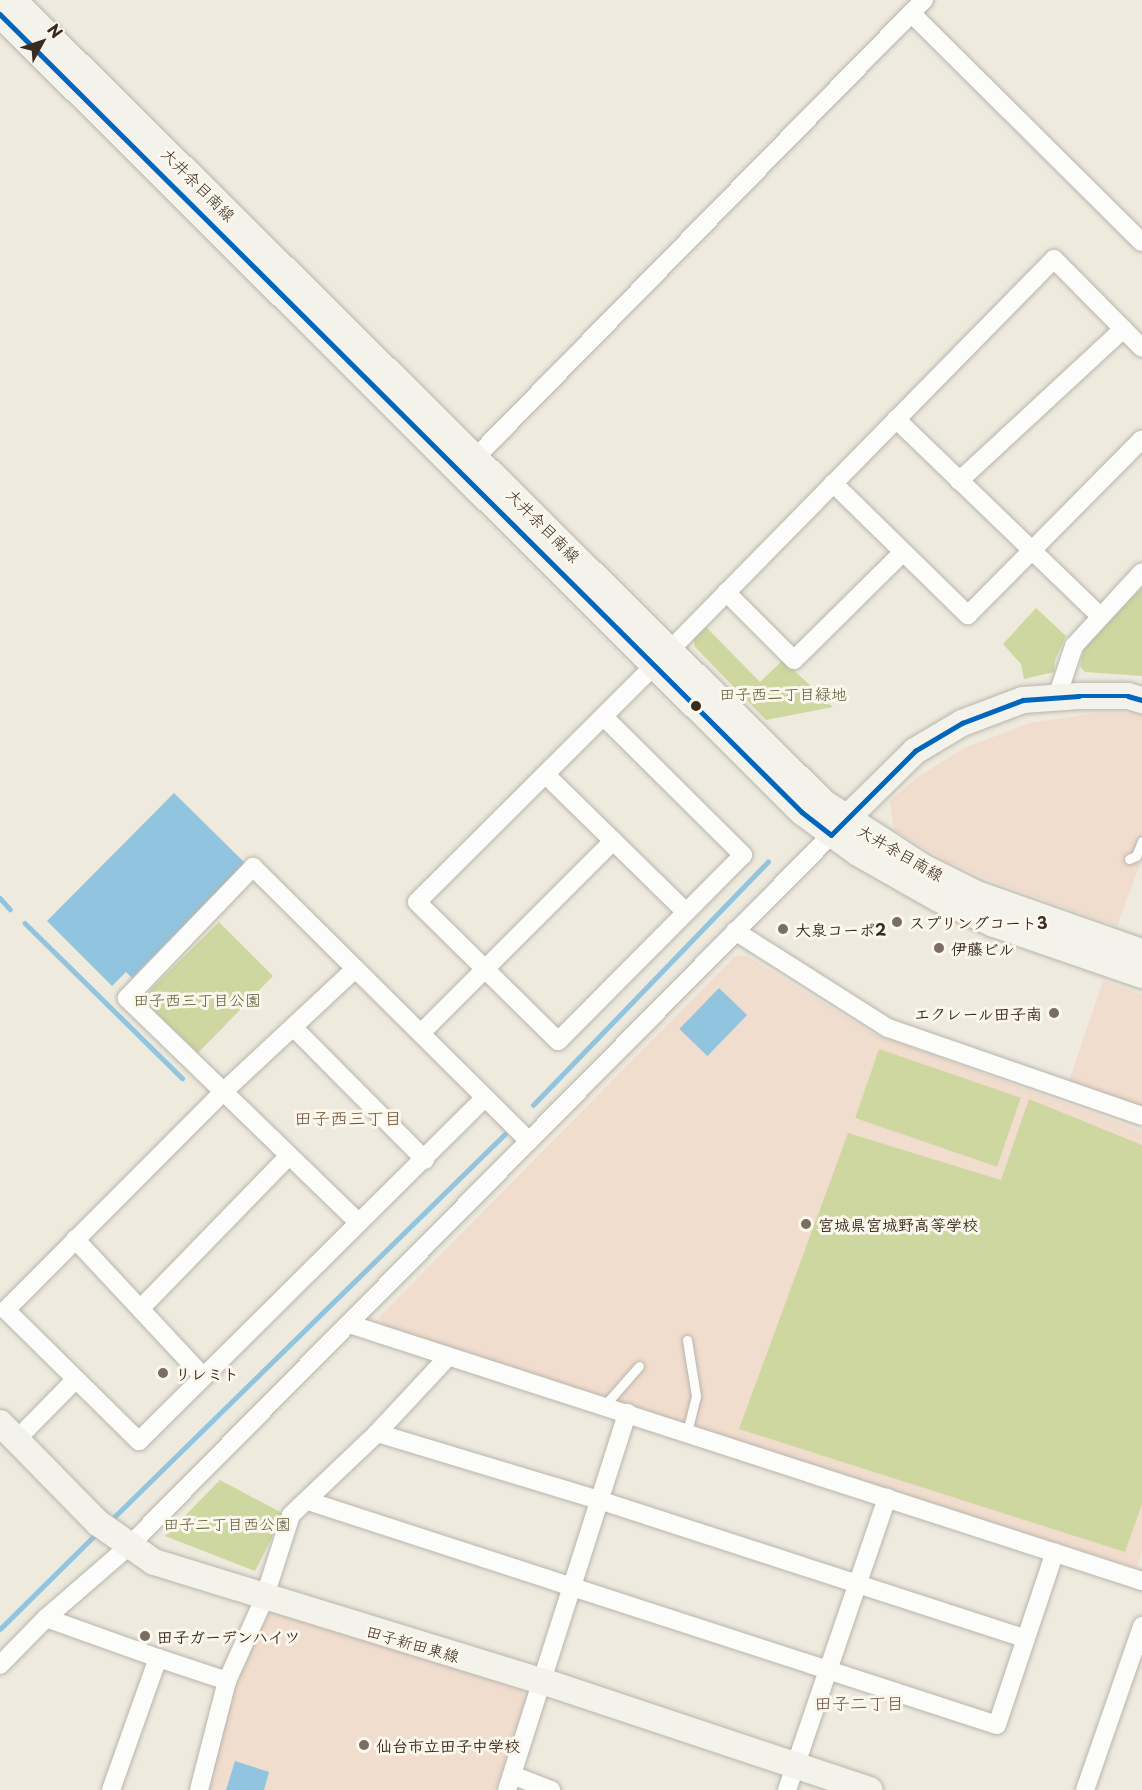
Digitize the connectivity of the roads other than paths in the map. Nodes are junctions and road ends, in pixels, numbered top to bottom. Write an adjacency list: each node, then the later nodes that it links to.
1 (13, 0): 10 (street, 大井余目南線)
2 (924, 0): 3 (street)
3 (911, 13): 5 (street); 10 (street)
4 (0, 14): 18 (street)
5 (1142, 242)
6 (1123, 329): 7 (street); 8 (street); 11 (street)
7 (1142, 348)
8 (896, 419): 11 (street); 12 (street)
9 (1142, 439): 14 (street)
10 (476, 457): 18 (street, 大井余目南線)
11 (959, 481): 14 (street)
12 (833, 483): 13 (street); 16 (street)
13 (903, 552): 14 (street); 16 (street)
14 (1030, 552): 17 (street)
15 (1142, 572): 17 (street)
16 (726, 592): 18 (street)
17 (1099, 615): 19 (street)
18 (663, 657): 21 (street); 23 (street)
19 (1057, 698): 20 (street); 23 (street)
20 (1142, 700)
21 (604, 717): 22 (street); 27 (street)
22 (546, 775): 24 (street); 30 (street)
23 (838, 827): 28 (street); 29 (street, 大井余目南線); 32 (street)
24 (613, 841): 27 (street); 30 (street)
25 (1142, 841): 26 (lane)
26 (1129, 859)
27 (686, 911): 30 (street)
28 (735, 931): 37 (street); 38 (street)
29 (1142, 952)
30 (485, 968): 34 (street)
31 (355, 969): 33 (street); 34 (street); 35 (street)
32 (1142, 975)
33 (294, 1028): 35 (street); 40 (street)
34 (421, 1033): 36 (street)
35 (223, 1092): 39 (street); 42 (street)
36 (484, 1098): 38 (street); 40 (street)
37 (1142, 1116)
38 (529, 1141): 44 (street)
39 (289, 1156): 41 (street); 43 (street)
40 (425, 1160): 41 (street)
41 (358, 1222): 48 (street)
42 (75, 1239): 43 (street); 49 (street)
43 (141, 1308): 48 (street)
44 (349, 1324): 46 (street); 58 (street)
45 (687, 1340): 53 (lane)
46 (447, 1358): 50 (street); 54 (street)
47 (639, 1366): 50 (lane)
48 (202, 1375): 49 (street)
49 (76, 1379): 52 (street)
50 (604, 1406): 51 (street)
51 (627, 1413): 53 (street); 56 (street)
52 (9, 1431): 58 (street, 田子新田東線)
53 (687, 1433): 55 (street)
54 (377, 1434): 56 (street); 57 (street)
55 (887, 1498): 59 (street); 62 (street)
56 (599, 1500): 61 (street); 62 (street)
57 (308, 1501): 61 (street); 63 (street)
58 (113, 1534): 63 (street, 田子新田東線); 64 (street)
59 (1055, 1552): 60 (street); 66 (street)
60 (1142, 1581)
61 (571, 1584): 69 (street); 71 (street)
62 (859, 1585): 66 (street); 69 (street)
63 (264, 1599): 70 (street); 71 (street, 田子新田東線)
64 (46, 1618): 67 (street); 68 (street)
65 (1142, 1626): 79 (street)
66 (1026, 1639): 69 (street)
67 (159, 1658): 70 (street); 74 (street)
68 (0, 1665)
69 (828, 1671): 72 (street)
70 (227, 1681): 75 (street)
71 (545, 1682): 72 (street, 田子新田東線); 73 (street)
72 (795, 1765): 77 (street); 78 (street, 田子新田東線)
73 (510, 1783): 76 (street)
74 (111, 1790)
75 (199, 1790)
76 (551, 1790)
77 (788, 1790)
78 (869, 1790)
79 (1085, 1790)

